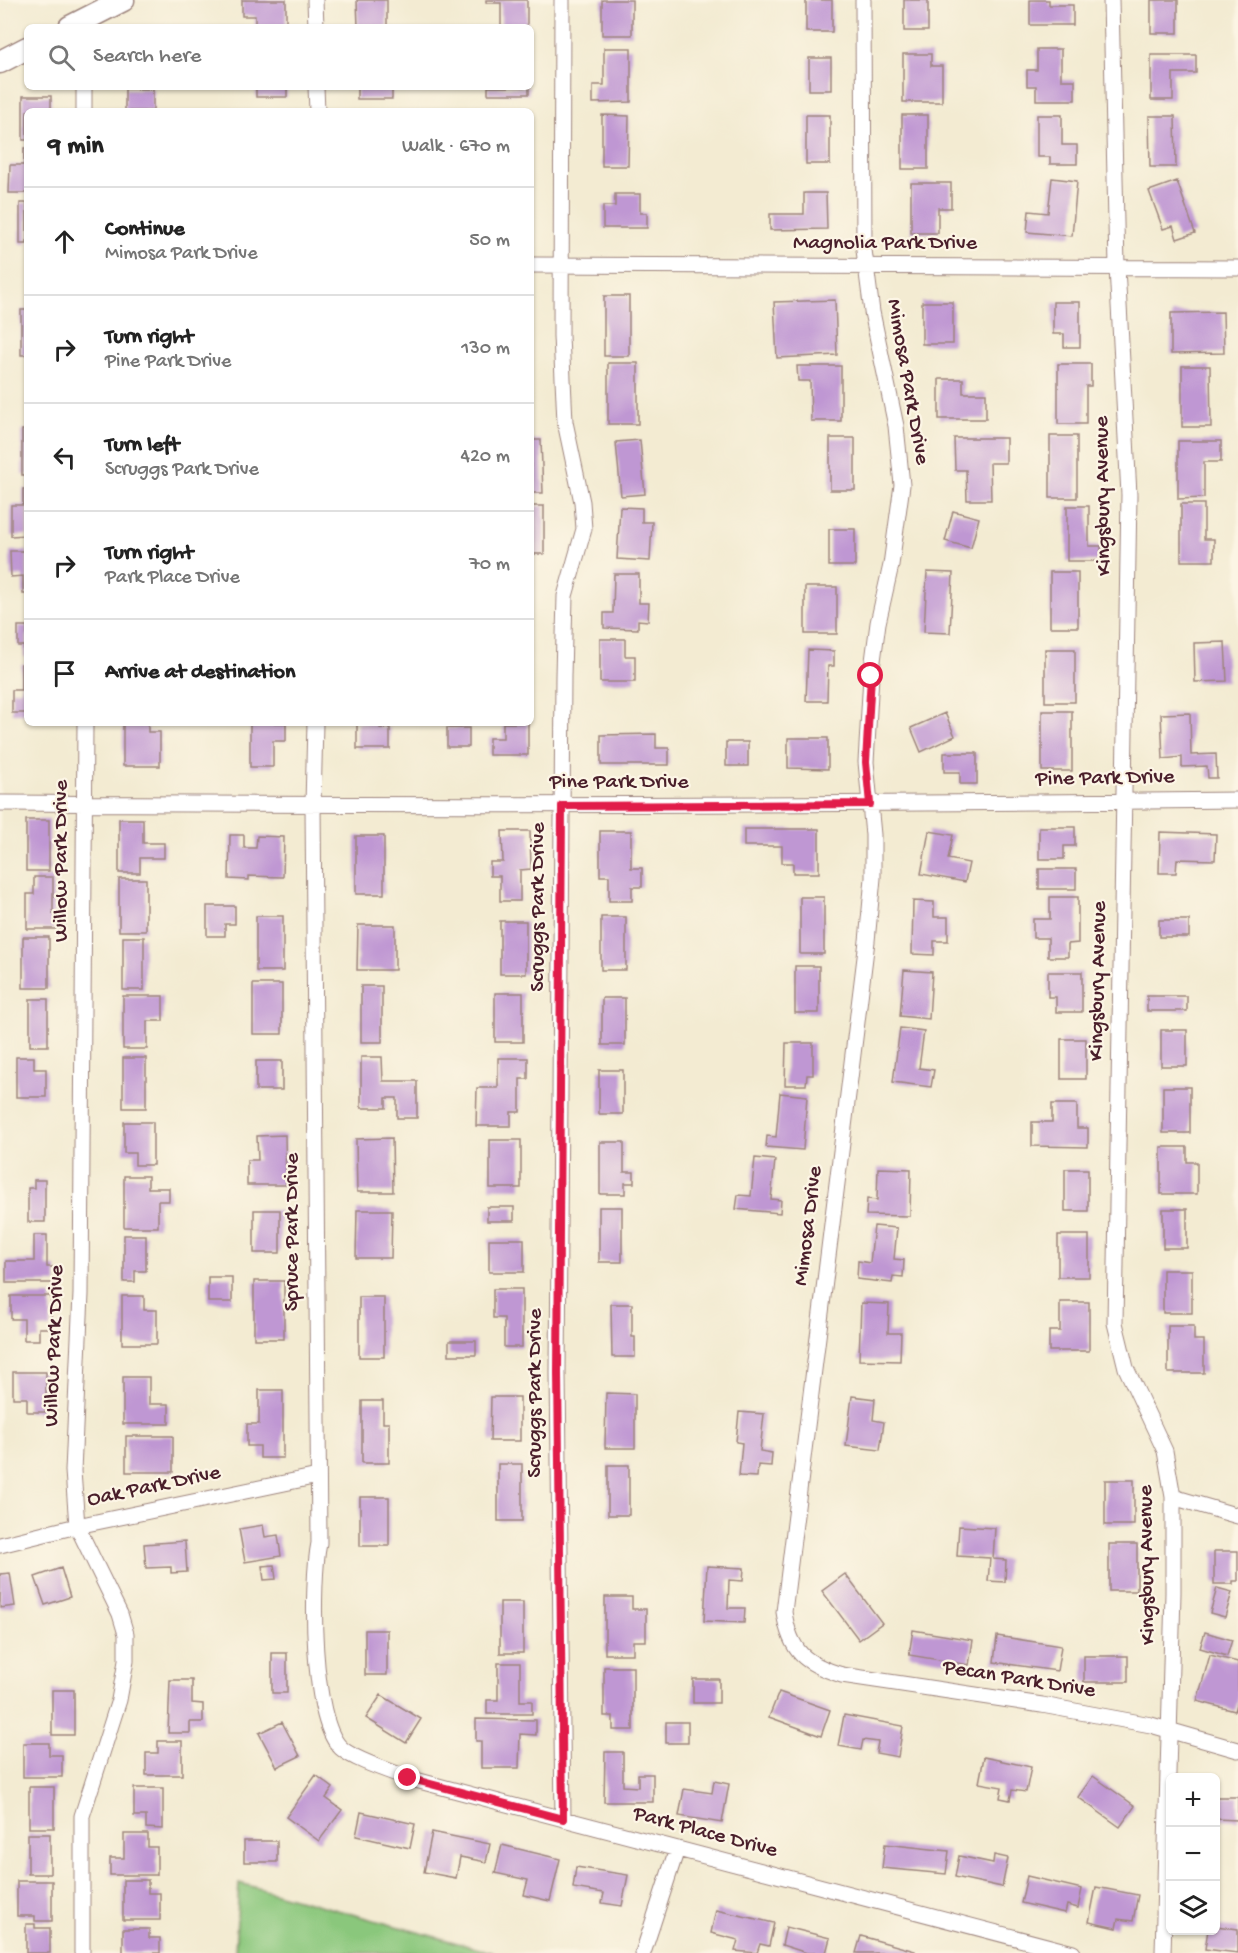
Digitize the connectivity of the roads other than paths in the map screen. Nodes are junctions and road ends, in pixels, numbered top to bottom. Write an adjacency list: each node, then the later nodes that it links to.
1 (123, 0): 6 (main road)
2 (315, 0): 7 (street)
3 (562, 0): 15 (street, Scruggs Park Drive)
4 (863, 0): 16 (street, Mimosa Park Drive)
5 (1111, 0): 17 (street, Kingsbury Avenue)
6 (81, 24)
7 (316, 24)
8 (24, 50): 9 (main road)
9 (0, 62)
10 (84, 90): 12 (street)
11 (316, 90): 13 (street)
12 (84, 108)
13 (316, 108)
14 (534, 265): 15 (street, Magnolia Park Drive)
15 (562, 265): 16 (street, Magnolia Park Drive); 27 (street, Scruggs Park Drive)
16 (866, 267): 17 (street, Magnolia Park Drive); 25 (street, Mimosa Park Drive)
17 (1117, 267): 18 (street, Magnolia Park Drive); 22 (street, Kingsbury Avenue)
18 (1238, 268)
19 (85, 726): 24 (street, Willow Park Drive)
20 (315, 726): 26 (street, Spruce Park Drive)
21 (1238, 800): 22 (street, Pine Park Drive)
22 (1124, 801): 25 (street, Pine Park Drive); 29 (street, Kingsbury Avenue)
23 (0, 803): 24 (street, Pine Park Drive)
24 (85, 804): 26 (street, Pine Park Drive); 31 (street, Willow Park Drive)
25 (870, 804): 27 (street, Pine Park Drive); 33 (street, Mimosa Drive)
26 (313, 805): 27 (street, Pine Park Drive); 28 (street, Spruce Park Drive)
27 (562, 806): 37 (street, Scruggs Park Drive)
28 (318, 1476): 31 (street, Oak Park Drive); 35 (street, Spruce Park Drive)
29 (1173, 1497): 30 (street); 34 (street, Kingsbury Avenue)
30 (1238, 1516)
31 (77, 1526): 32 (street, Oak Park Drive); 39 (street, Willow Park Drive)
32 (0, 1545)
33 (797, 1650): 34 (street, Pecan Park Drive)
34 (1169, 1730): 36 (street, Pecan Park Drive); 42 (street, Kingsbury Avenue)
35 (334, 1738): 37 (street, Park Place Drive)
36 (1238, 1750)
37 (563, 1819): 38 (street, Park Place Drive)
38 (677, 1849): 40 (street); 41 (street, Park Place Drive)
39 (82, 1953)
40 (643, 1953)
41 (1073, 1953)
42 (1163, 1953)

